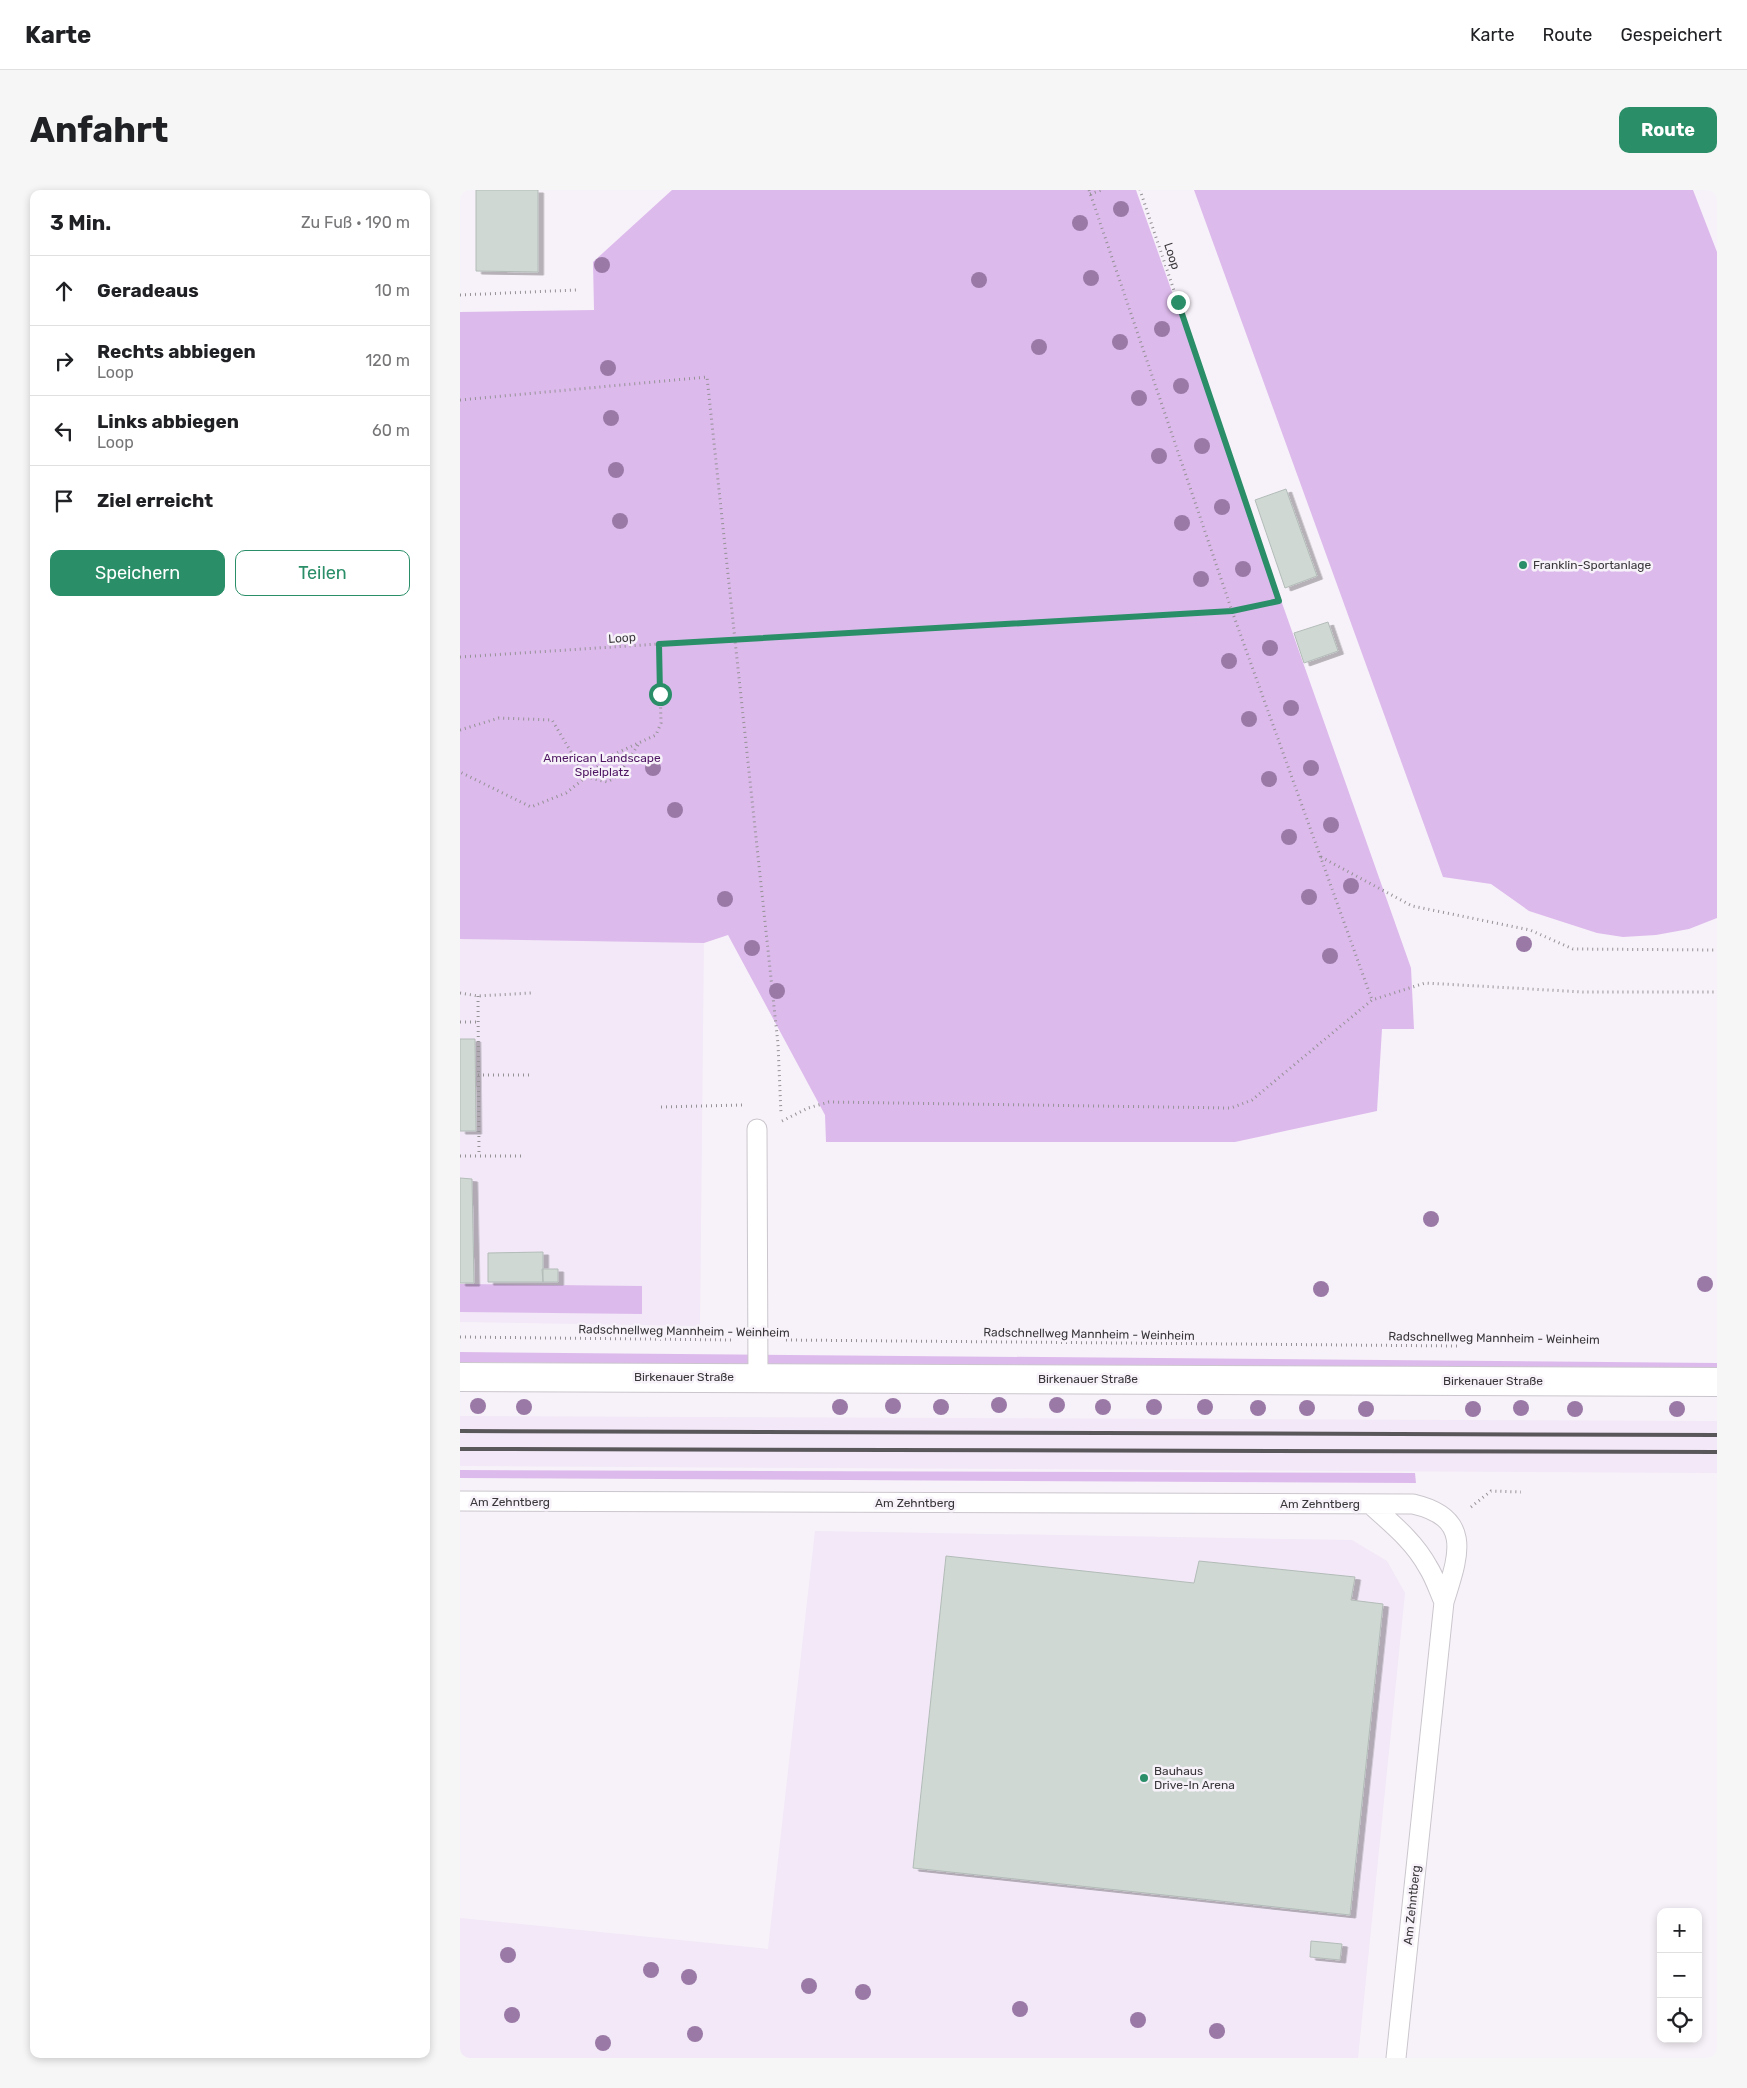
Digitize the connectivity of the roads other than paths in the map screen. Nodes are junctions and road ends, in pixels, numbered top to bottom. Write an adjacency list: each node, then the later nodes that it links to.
1 (757, 1129): 3 (lane)
2 (460, 1377): 3 (street, Birkenauer Straße)
3 (758, 1378): 4 (street, Birkenauer Straße)
4 (1717, 1382)
5 (460, 1502): 6 (lane, Am Zehntberg)
6 (1370, 1504): 7 (lane, Am Zehntberg); 7 (lane, Am Zehntberg)
7 (1444, 1602): 8 (lane, Am Zehntberg)
8 (1396, 2058)

